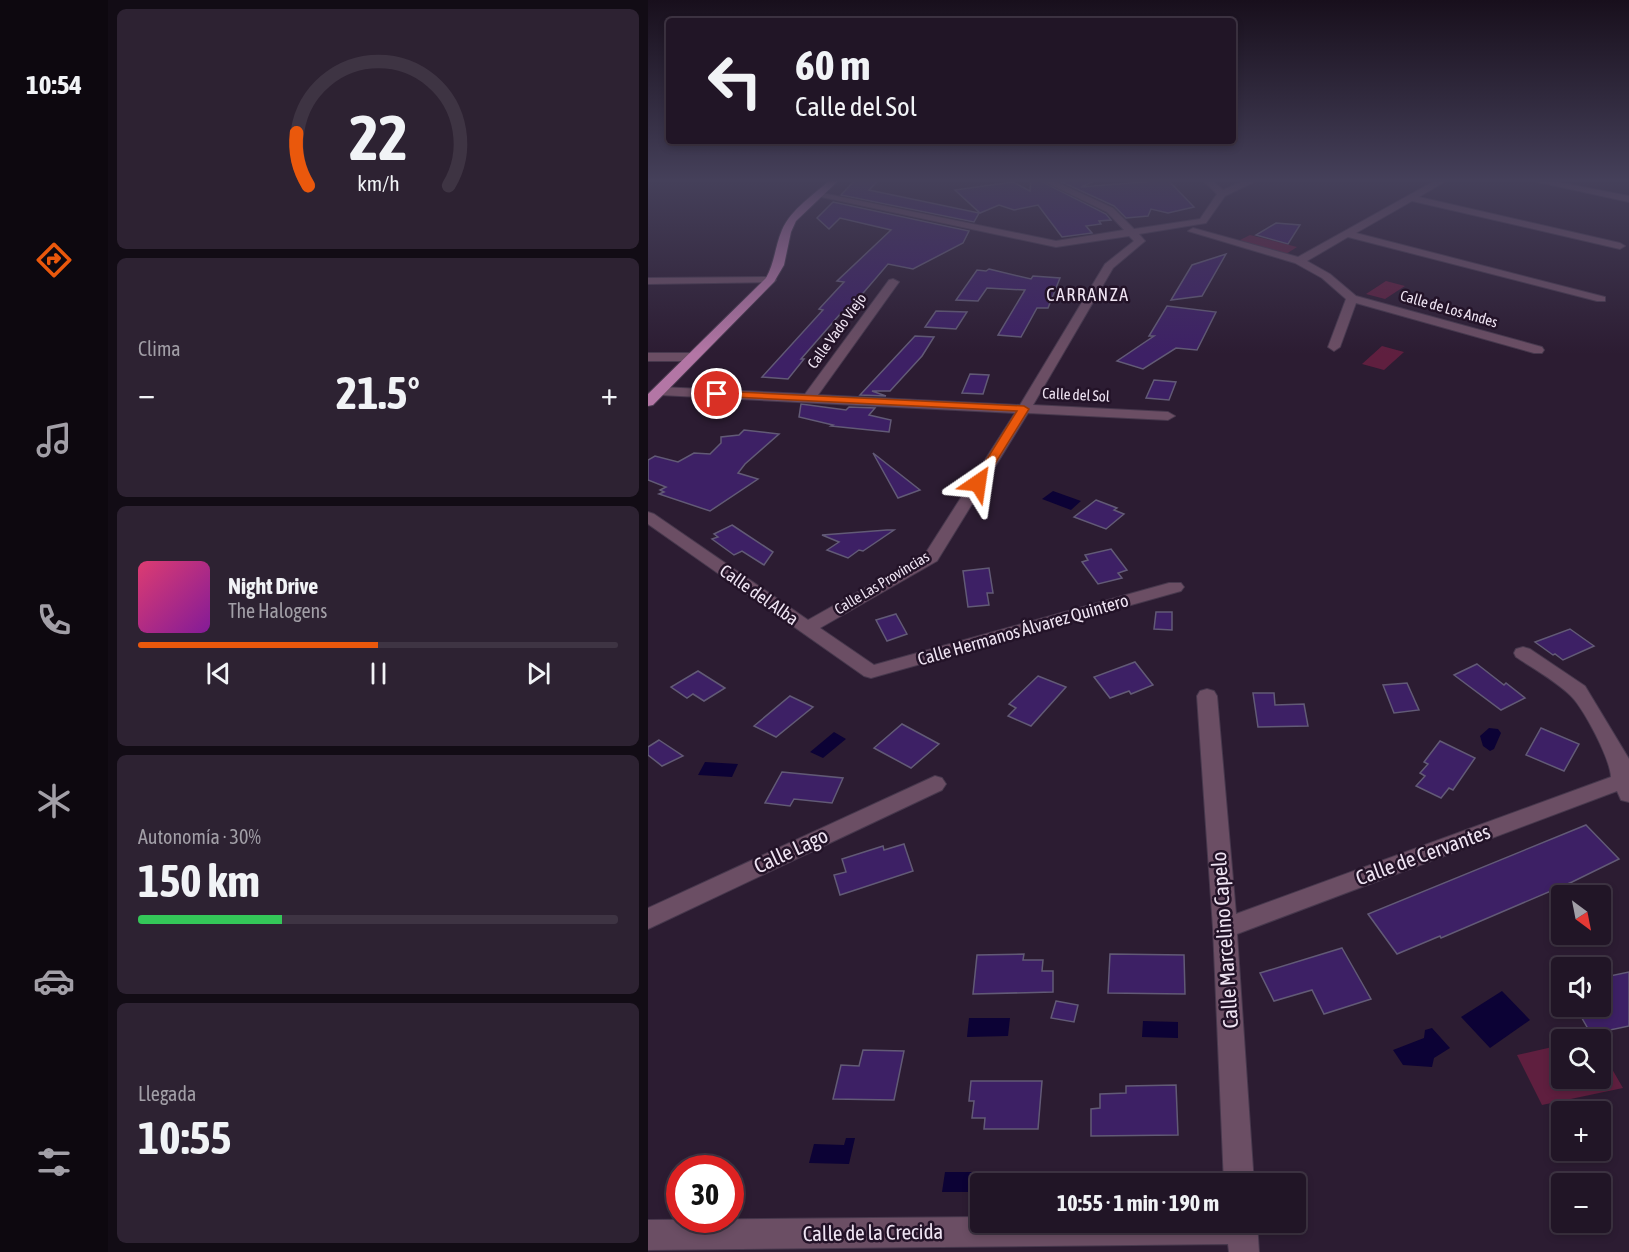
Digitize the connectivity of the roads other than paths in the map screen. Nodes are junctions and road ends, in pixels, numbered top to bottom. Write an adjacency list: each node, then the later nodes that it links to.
1 (785, 237): 11 (main road)
2 (1018, 237): 3 (street)
3 (1105, 237)
4 (1136, 237): 23 (street, Calle Las Provincias)
5 (1216, 237): 10 (street, Calle de Los Andes)
6 (1341, 237): 10 (street)
7 (1360, 237): 15 (street)
8 (1583, 237): 9 (street)
9 (1620, 246)
10 (1299, 261): 14 (street, Calle de Los Andes)
11 (770, 280): 12 (street); 19 (main road)
12 (648, 281)
13 (893, 282): 21 (street, Calle Vado Viejo)
14 (1352, 298): 16 (street); 17 (street, Calle de Los Andes)
15 (1601, 299)
16 (1334, 347)
17 (1538, 350)
18 (648, 357): 19 (street)
19 (693, 357): 20 (main road)
20 (660, 391): 21 (street, Calle del Sol); 22 (main road)
21 (808, 399): 23 (street, Calle del Sol)
22 (648, 402)
23 (1024, 409): 24 (street, Calle del Sol); 27 (street, Calle Las Provincias)
24 (1168, 416)
25 (648, 517): 27 (street, Calle del Alba)
26 (1175, 587): 29 (street, Calle Hermanos Álvarez Quintero)
27 (807, 628): 29 (street, Calle del Alba)
28 (1523, 653): 31 (street)
29 (870, 672)
30 (1208, 696): 34 (street, Calle Marcelino Capelo)
31 (1625, 776): 34 (street, Calle de Cervantes)
32 (935, 784): 33 (street, Calle Lago)
33 (648, 919)
34 (1225, 928): 35 (street, Calle Marcelino Capelo)
35 (1238, 1173)
36 (648, 1235): 37 (street, Calle de la Crecida)
37 (1242, 1235)

